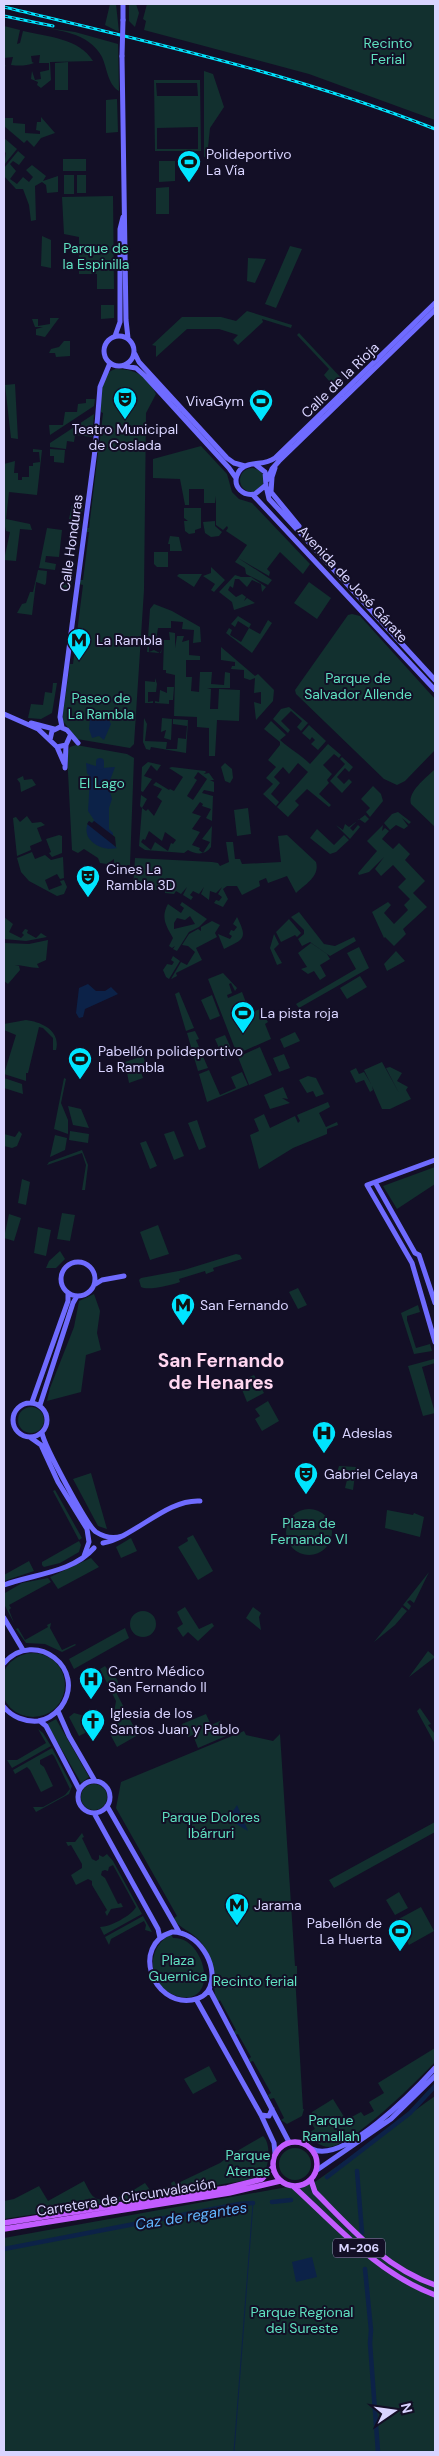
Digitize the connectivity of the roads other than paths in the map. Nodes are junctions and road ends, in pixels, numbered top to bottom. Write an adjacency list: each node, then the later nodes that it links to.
1 (123, 4): 2 (street, bridge)
2 (124, 194): 5 (street); 6 (street)
3 (435, 303): 11 (street, Calle de la Rioja)
4 (435, 310): 10 (street, Calle de la Rioja)
5 (115, 336): 6 (street); 8 (street)
6 (128, 338): 7 (street)
7 (135, 354): 9 (street); 12 (street)
8 (110, 363): 9 (street); 21 (street, Calle Honduras)
9 (124, 366): 13 (street)
10 (279, 461): 14 (street, Calle de la Rioja); 16 (street, Calle de la Rioja)
11 (256, 465): 12 (street); 14 (street)
12 (245, 466): 13 (street)
13 (236, 479): 15 (street)
14 (266, 483): 15 (street); 16 (street, Avenida de José Gárate)
15 (253, 495): 18 (street, Avenida de José Gárate)
16 (311, 543): 17 (street, Avenida de José Gárate)
17 (435, 680)
18 (435, 690)
19 (4, 714): 20 (street)
20 (20, 720): 22 (street); 23 (street)
21 (62, 727): 22 (street); 24 (street)
22 (54, 729): 23 (street)
23 (50, 741): 25 (street)
24 (66, 745): 25 (street); 25 (street)
25 (57, 747)
26 (435, 1160): 27 (street)
27 (375, 1182): 28 (street); 30 (street)
28 (415, 1253): 29 (street); 30 (street)
29 (420, 1259): 30 (street); 37 (street)
30 (410, 1260): 38 (street)
31 (94, 1275): 33 (street); 34 (street); 35 (street)
32 (124, 1276): 33 (street)
33 (102, 1280): 34 (street)
34 (94, 1284): 36 (street)
35 (68, 1293): 36 (street); 39 (street)
36 (77, 1296): 40 (street)
37 (435, 1303)
38 (435, 1342)
39 (32, 1402): 40 (street); 42 (street)
40 (40, 1405): 41 (street)
41 (42, 1433): 42 (street); 43 (street)
42 (31, 1438): 43 (street)
43 (62, 1480): 45 (street); 47 (street)
44 (200, 1501): 46 (street)
45 (100, 1534): 46 (street); 47 (street); 48 (street)
46 (122, 1536): 48 (street)
47 (89, 1540): 49 (street); 50 (street)
48 (103, 1543): 49 (street)
49 (94, 1548): 50 (street)
50 (84, 1556): 51 (street)
51 (4, 1585)
52 (4, 1618): 53 (street)
53 (23, 1650): 55 (street); 57 (street)
54 (4, 1652): 55 (street)
55 (5, 1661)
56 (4, 1707): 58 (street)
57 (58, 1710): 58 (street); 59 (street)
58 (40, 1720): 60 (street)
59 (95, 1780): 60 (street); 61 (street)
60 (79, 1789): 62 (street)
61 (108, 1806): 62 (street); 63 (street)
62 (94, 1813): 64 (street)
63 (179, 1932): 64 (street); 65 (street)
64 (160, 1938): 66 (street)
65 (209, 1989): 66 (street); 69 (street)
66 (196, 1999): 70 (street)
67 (435, 2068): 72 (street)
68 (435, 2076): 75 (street)
69 (271, 2107): 70 (street); 70 (street); 71 (street)
70 (260, 2113): 73 (street)
71 (289, 2142): 72 (main road); 73 (main road)
72 (312, 2149): 75 (main road)
73 (275, 2153): 74 (main road)
74 (273, 2167): 77 (main road); 79 (main road, Carretera de Circunvalación)
75 (317, 2170): 76 (main road)
76 (311, 2180): 78 (main road); 81 (main road, M-206)
77 (280, 2181): 78 (main road, M-206); 80 (main road, Carretera de Circunvalación)
78 (293, 2186): 82 (main road, M-206)
79 (4, 2223)
80 (4, 2229)
81 (435, 2286)
82 (435, 2294)

